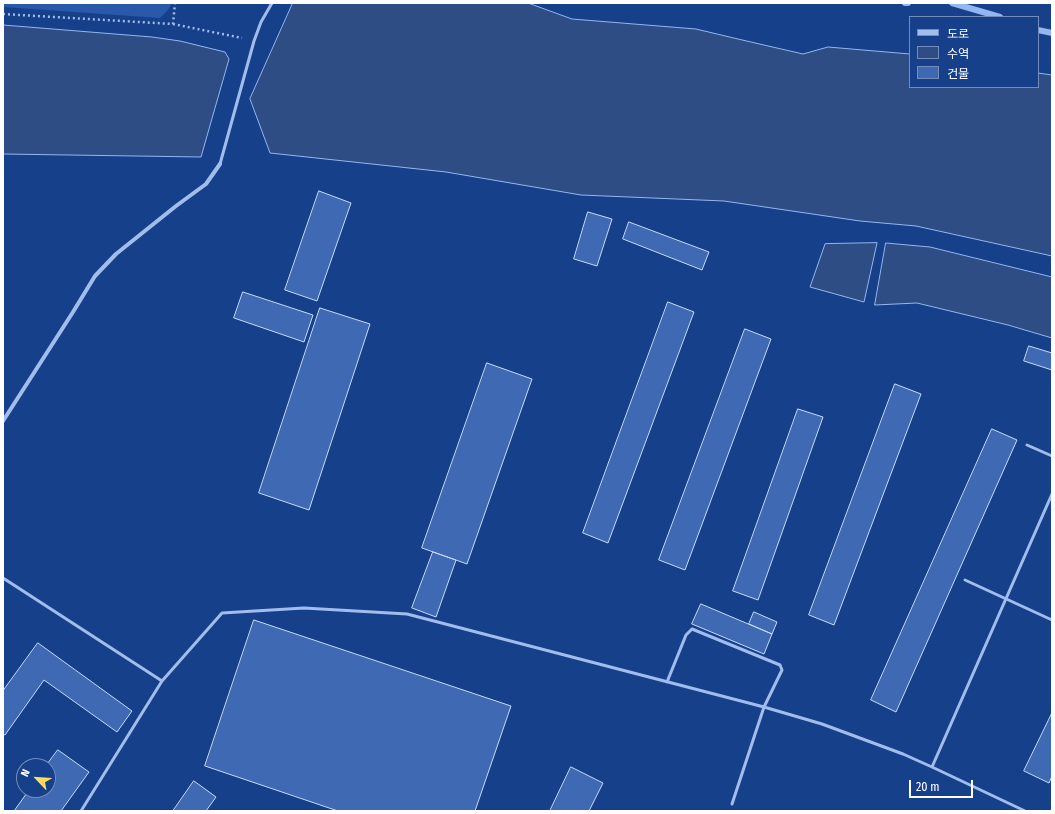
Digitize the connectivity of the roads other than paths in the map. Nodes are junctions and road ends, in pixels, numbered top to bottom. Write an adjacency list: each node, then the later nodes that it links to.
1 (272, 3): 2 (lane)
2 (220, 164): 3 (street)
3 (3, 421)
4 (1027, 446): 5 (lane)
5 (1052, 456)
6 (1052, 494): 9 (lane)
7 (3, 578): 11 (lane)
8 (965, 580): 9 (lane)
9 (1005, 599): 10 (lane); 14 (lane)
10 (1052, 620)
11 (162, 681): 12 (lane); 16 (lane)
12 (667, 682): 13 (lane); 13 (lane)
13 (764, 707): 14 (lane); 15 (lane)
14 (932, 767): 17 (lane)
15 (732, 804)
16 (80, 811)
17 (1024, 811)

